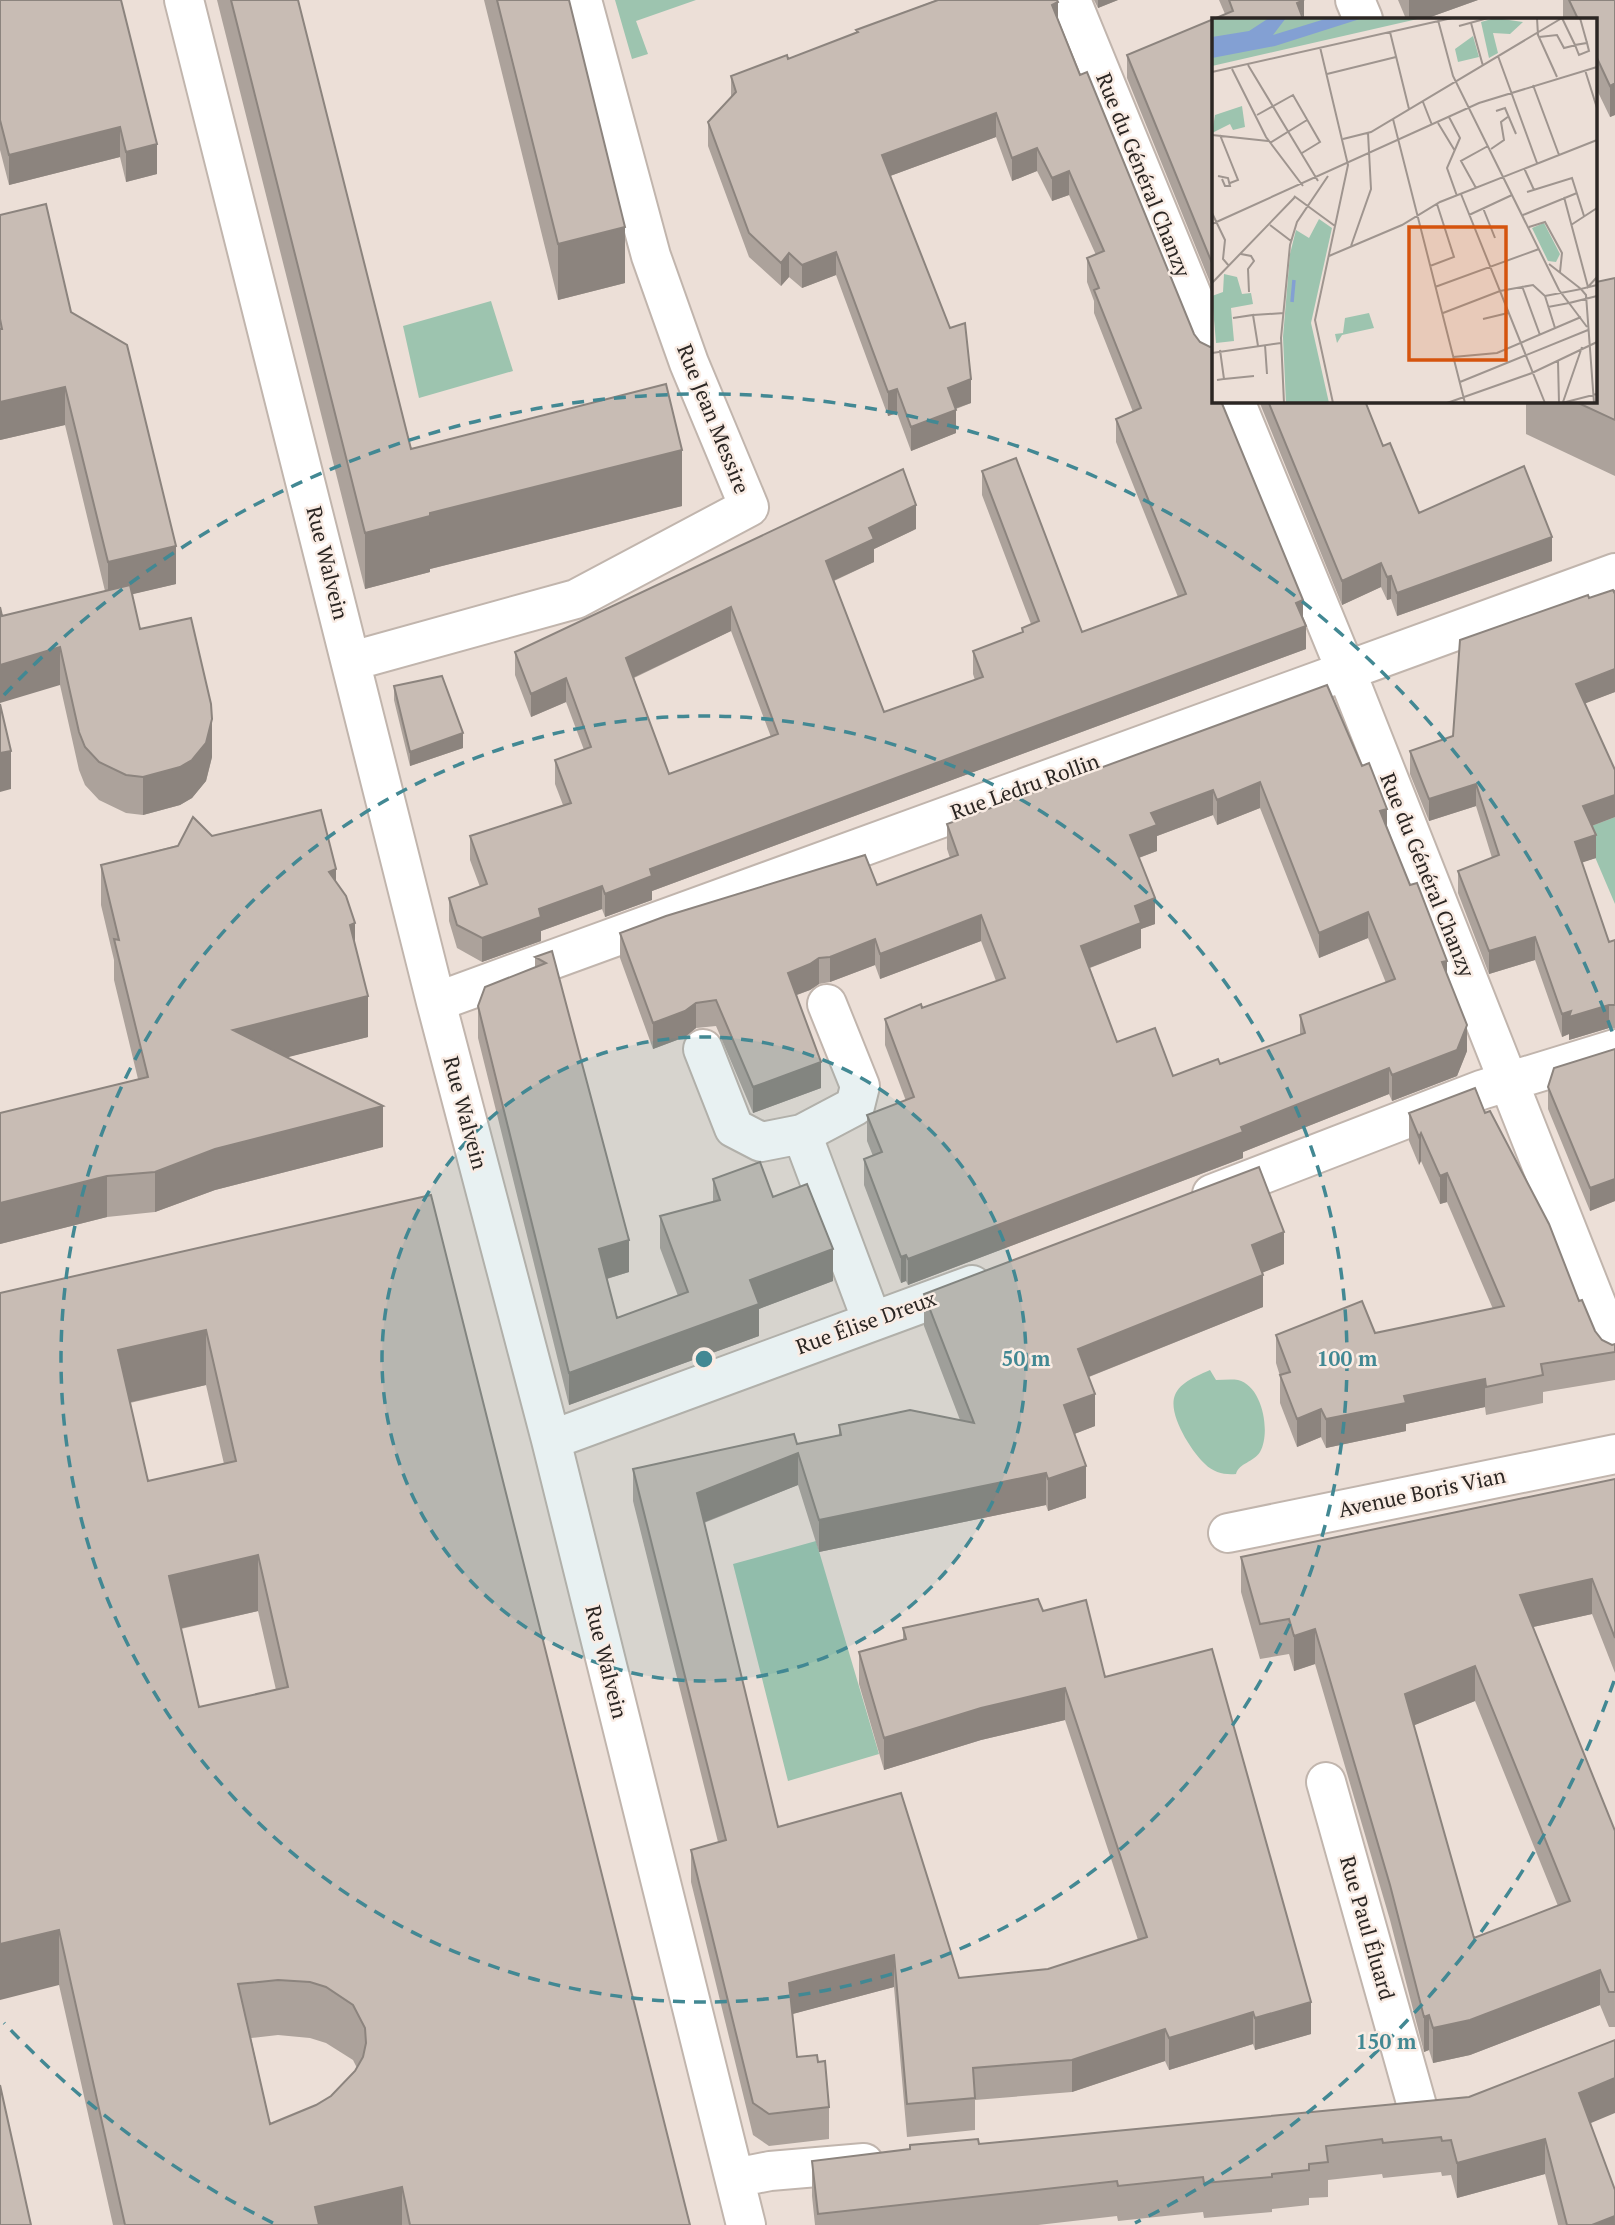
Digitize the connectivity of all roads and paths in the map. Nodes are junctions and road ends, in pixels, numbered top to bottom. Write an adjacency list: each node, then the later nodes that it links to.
1 (184, 0): 9 (street, Rue Walvein)
2 (582, 0): 9 (street, Rue Jean Messire)
3 (1071, 0): 6 (street, Rue du Général Chanzy)
4 (1355, 0): 5 (street)
5 (1363, 18)
6 (1212, 344)
7 (1235, 402): 10 (street, Rue du Général Chanzy)
8 (1615, 573): 10 (street, Rue Ledru Rollin)
9 (352, 661): 11 (street, Rue Walvein)
10 (1346, 671): 11 (street, Rue Ledru Rollin); 15 (street, Rue du Général Chanzy)
11 (436, 1002): 21 (street, Rue Walvein)
12 (827, 1004): 16 (street)
13 (703, 1049): 16 (street)
14 (1615, 1049): 15 (street)
15 (1508, 1081): 17 (street); 20 (street, Rue du Général Chanzy)
16 (802, 1134): 19 (street)
17 (1182, 1205)
18 (1001, 1275): 19 (street, Rue Élise Dreux)
19 (872, 1321): 21 (street, Rue Élise Dreux)
20 (1615, 1351)
21 (551, 1440): 29 (street, Rue Walvein)
22 (1615, 1454): 23 (street, Avenue Boris Vian)
23 (1228, 1533)
24 (1326, 1782): 26 (street, Rue Paul Éluard)
25 (1459, 2108): 26 (street)
26 (1419, 2113): 27 (street)
27 (1378, 2117)
28 (893, 2160): 29 (street)
29 (734, 2178): 30 (street, Rue Walvein)
30 (746, 2225)

